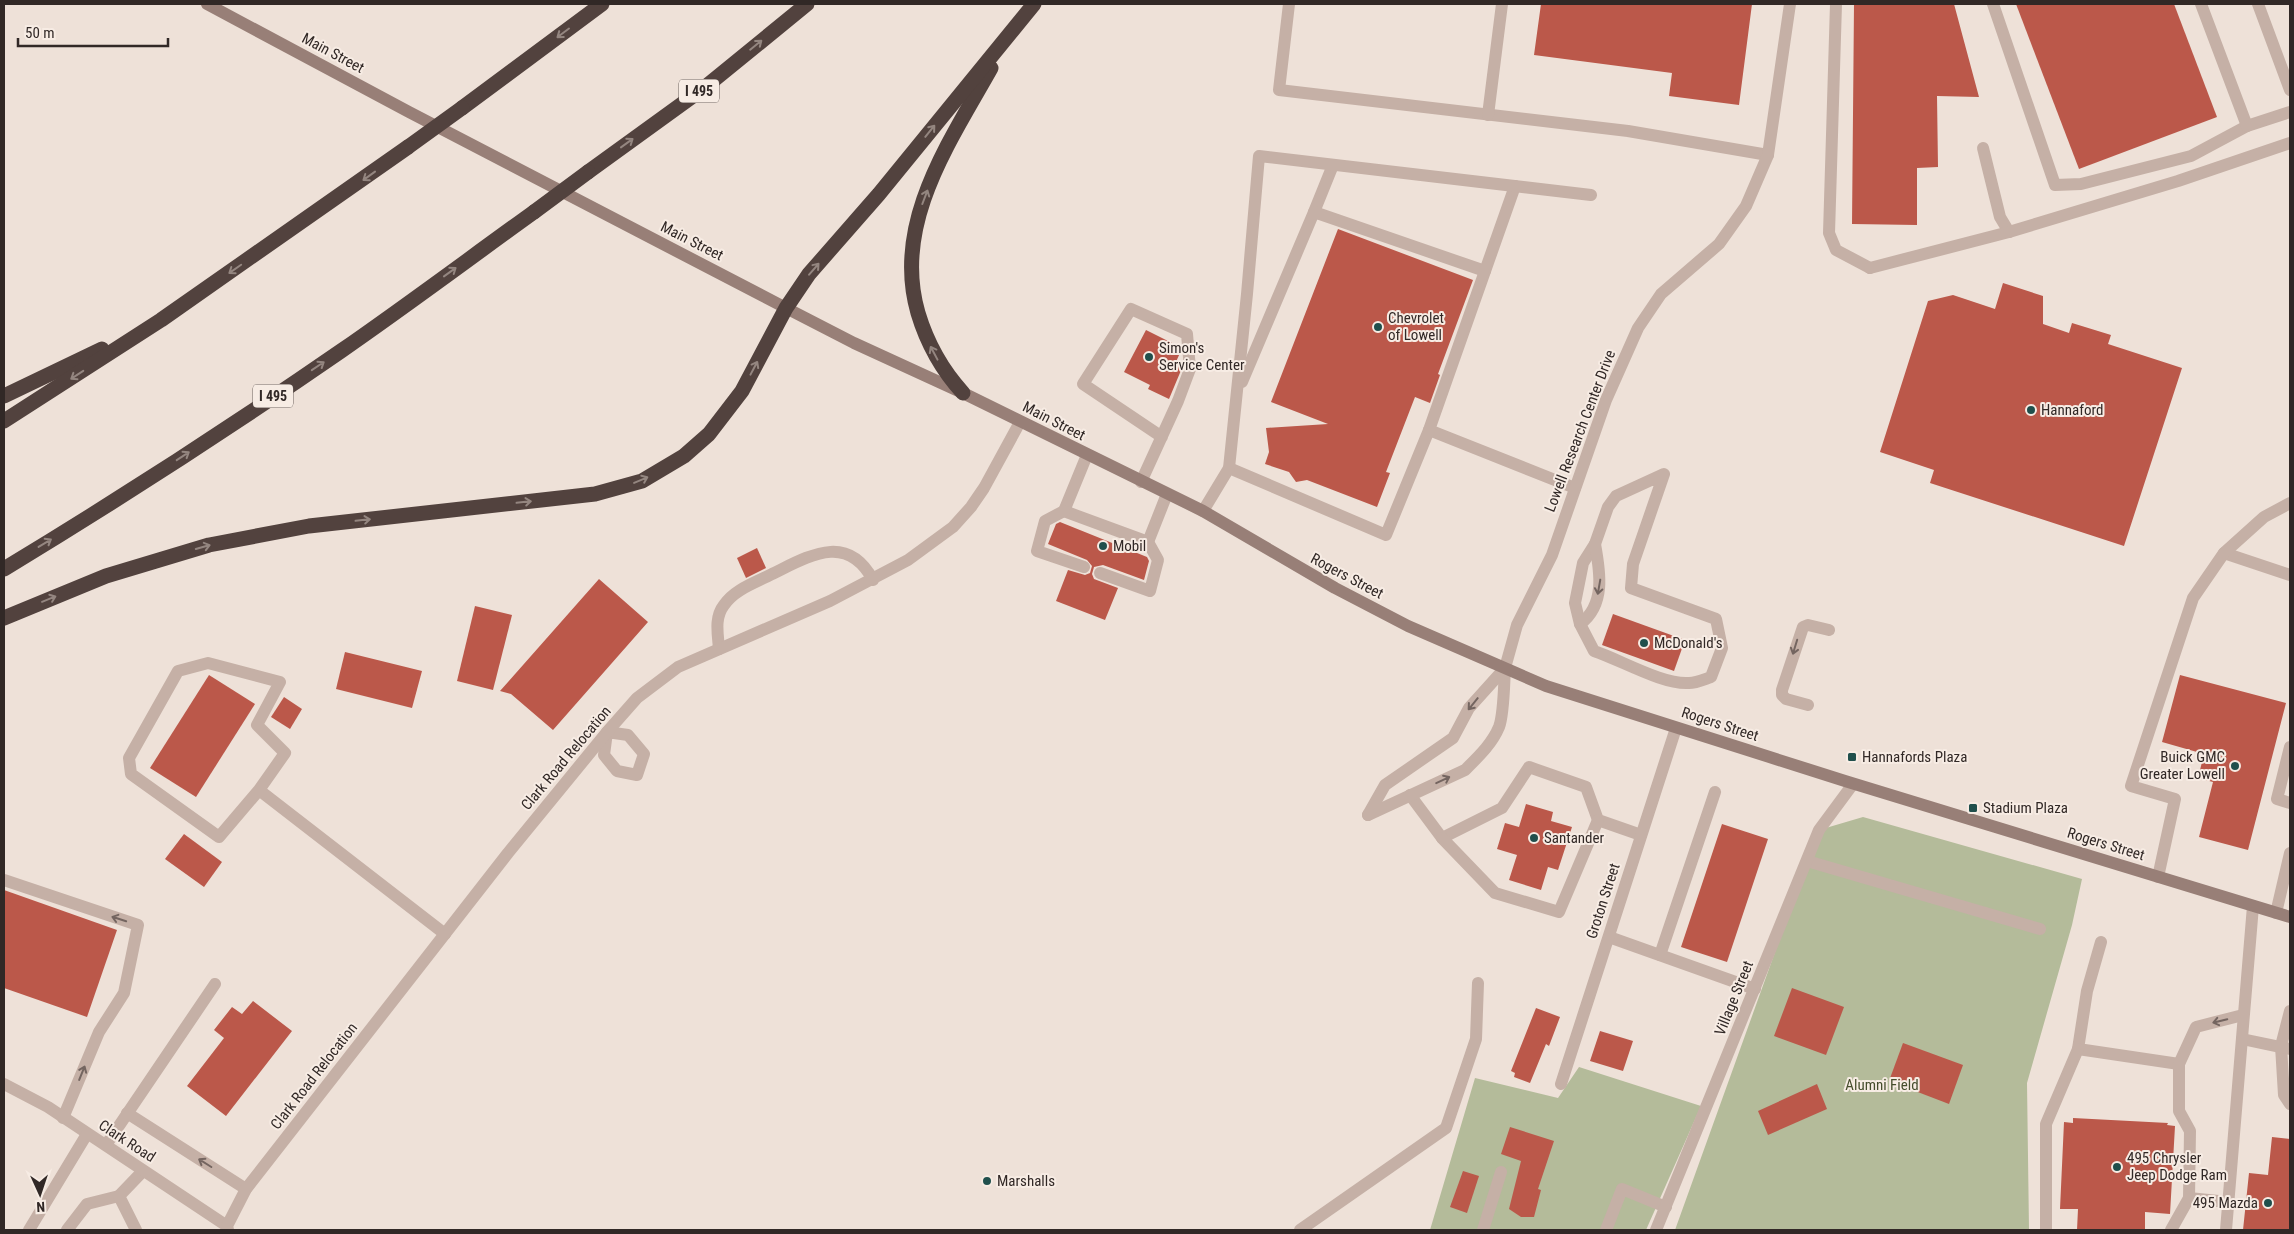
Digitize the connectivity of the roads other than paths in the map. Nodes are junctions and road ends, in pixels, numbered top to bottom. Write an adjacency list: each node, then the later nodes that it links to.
1 (207, 4): 26 (main road, Main Street)
2 (602, 4): 27 (highway, one-way to 27, bridge)
3 (806, 4): 47 (highway, I 495, one-way to 3, bridge)
4 (1034, 4): 12 (highway)
5 (1289, 4): 15 (street)
6 (1502, 4): 15 (street)
7 (1790, 4): 19 (street, Lowell Research Center Drive)
8 (1836, 4): 24 (street)
9 (1993, 4): 16 (street)
10 (2201, 4): 16 (street)
11 (2258, 4): 13 (street)
12 (1010, 34): 26 (highway, one-way to 12); 28 (highway, one-way to 12)
13 (2290, 90)
14 (2290, 112): 16 (street)
15 (1488, 114): 19 (street)
16 (2247, 126)
17 (2290, 143): 24 (street)
18 (1983, 148): 24 (street)
19 (1768, 155): 38 (street, Lowell Research Center Drive)
20 (1334, 165): 21 (street); 23 (street); 29 (street)
21 (1515, 186): 22 (street); 25 (street)
22 (1591, 195)
23 (1314, 212): 25 (street); 29 (street)
24 (2009, 232)
25 (1485, 272): 33 (street)
26 (786, 308): 28 (main road, Main Street); 51 (highway, one-way to 26)
27 (161, 320): 30 (highway); 31 (highway, one-way to 31)
28 (963, 393): 32 (main road, Main Street)
29 (1237, 394): 36 (street)
30 (4, 396)
31 (4, 421)
32 (1020, 422): 35 (main road, Main Street); 50 (street, Clark Road Relocation)
33 (1429, 430): 36 (street); 38 (street)
34 (1162, 437): 34 (street); 37 (street)
35 (1087, 455): 37 (main road, Main Street); 41 (street)
36 (1229, 468): 42 (street)
37 (1141, 482): 39 (main road, Main Street)
38 (1575, 488): 55 (street, Lowell Research Center Drive)
39 (1167, 494): 42 (main road, Rogers Street); 43 (street)
40 (2290, 503): 45 (street)
41 (1064, 511): 43 (street); 46 (street)
42 (1203, 511): 55 (main road, Rogers Street)
43 (1148, 542): 48 (street)
44 (1595, 544): 52 (street); 52 (street, one-way to 52); 52 (street)
45 (2224, 552): 49 (street); 69 (street)
46 (1084, 567)
47 (4, 568)
48 (1100, 573)
49 (2290, 575)
50 (873, 580): 54 (street, Clark Road Relocation); 54 (street)
51 (4, 618)
52 (1580, 624)
53 (1829, 630): 56 (street, one-way to 56)
54 (719, 649): 75 (street, Clark Road Relocation)
55 (1505, 668): 57 (main road, Rogers Street); 62 (street, Lowell Research Center Drive, one-way to 55); 62 (street, Lowell Research Center Drive, one-way to 62)
56 (1808, 705)
57 (1676, 728): 59 (main road, Rogers Street); 65 (street, Groton Street)
58 (2290, 747): 63 (street)
59 (1853, 784): 68 (street, Village Street); 69 (main road, Rogers Street)
60 (259, 790): 60 (street); 75 (street)
61 (1715, 792): 78 (street)
62 (1410, 795): 66 (street)
63 (2290, 803)
64 (1598, 820): 65 (street); 66 (street); 66 (street)
65 (1641, 835): 76 (street, Groton Street)
66 (1442, 838)
67 (2290, 853): 72 (street)
68 (1807, 862): 74 (street); 81 (street, Village Street)
69 (2158, 877): 71 (main road, Rogers Street)
70 (4, 880): 92 (street, one-way to 70)
71 (2252, 906): 72 (main road, Rogers Street); 83 (street)
72 (2276, 913): 73 (main road, Rogers Street)
73 (2290, 918)
74 (2040, 929)
75 (444, 934): 97 (street, Clark Road Relocation)
76 (1609, 936): 78 (street); 89 (street, Groton Street)
77 (2101, 942): 86 (street)
78 (1660, 955): 81 (street)
79 (1478, 983): 106 (street)
80 (215, 984): 91 (street)
81 (1755, 989): 101 (street, Village Street)
82 (2290, 1011): 85 (street)
83 (2244, 1016): 84 (street); 87 (street, one-way to 87)
84 (2242, 1039): 85 (street); 100 (street)
85 (2285, 1048): 90 (street)
86 (2078, 1049): 87 (street); 110 (street)
87 (2179, 1064): 99 (street)
88 (4, 1084): 92 (street, Clark Road)
89 (1561, 1084)
90 (2290, 1104)
91 (127, 1113): 94 (street); 97 (street, one-way to 91)
92 (63, 1118): 93 (street, Clark Road)
93 (87, 1134): 94 (street, Clark Road); 103 (street)
94 (106, 1145): 95 (street, Clark Road)
95 (143, 1171): 98 (street); 102 (street, Clark Road)
96 (1502, 1172): 107 (street)
97 (246, 1189): 102 (street, Clark Road Relocation)
98 (119, 1196): 104 (street); 105 (street)
99 (2190, 1198): 100 (street); 111 (street)
100 (2228, 1202): 112 (street)
101 (1666, 1206): 108 (street); 109 (street, Village Street)
102 (228, 1228)
103 (29, 1230)
104 (67, 1230)
105 (136, 1230)
106 (1300, 1230)
107 (1483, 1230)
108 (1606, 1230)
109 (1656, 1230)
110 (2046, 1230)
111 (2171, 1230)
112 (2226, 1230)

